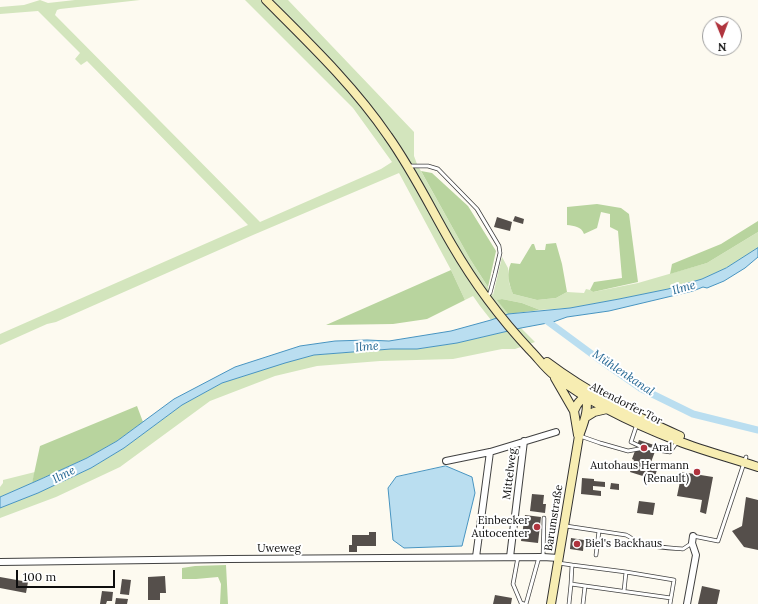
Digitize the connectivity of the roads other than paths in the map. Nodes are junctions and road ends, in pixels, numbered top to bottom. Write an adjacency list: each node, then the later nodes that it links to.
1 (266, 0): 2 (main road, Altendorfer Tor)
2 (408, 167): 3 (main road, Altendorfer Tor); 3 (lane)
3 (486, 298): 4 (main road, Altendorfer Tor)
4 (529, 349): 5 (main road, Altendorfer Tor); 6 (main road, Altendorfer Tor)
5 (552, 374): 8 (main road, Altendorfer Tor); 10 (main road, Barumstraße)
6 (583, 387): 7 (main road, Altendorfer Tor); 8 (main road, Barumstraße)
7 (597, 396): 8 (main road); 19 (main road, Altendorfer Tor)
8 (586, 397): 9 (main road, Altendorfer Tor); 10 (main road); 11 (main road, Barumstraße)
9 (607, 409): 11 (main road); 12 (main road, Altendorfer Tor)
10 (574, 411): 14 (main road, Barumstraße)
11 (586, 417): 14 (main road, Barumstraße)
12 (636, 424): 16 (main road, Altendorfer Tor); 17 (lane)
13 (556, 432): 15 (street)
14 (579, 436): 17 (lane); 24 (main road, Barumstraße)
15 (524, 441): 18 (street); 29 (street, Mittelweg)
16 (678, 441): 17 (lane); 19 (main road, Altendorfer Tor)
17 (644, 448)
18 (490, 452): 20 (street); 28 (street)
19 (726, 456): 21 (main road, Altendorfer Tor)
20 (446, 460)
21 (745, 460): 22 (main road, Altendorfer Tor); 26 (lane)
22 (758, 467)
23 (544, 518): 31 (lane)
24 (564, 526): 25 (lane); 32 (main road, Barumstraße)
25 (599, 531): 26 (lane); 27 (lane)
26 (693, 540): 45 (street)
27 (596, 556)
28 (476, 557): 29 (street, Uweweg); 33 (street, Uweweg)
29 (510, 557): 30 (street, Uweweg)
30 (518, 557): 31 (street, Uweweg); 40 (lane)
31 (541, 557): 32 (street, Uweweg); 40 (lane)
32 (558, 560): 34 (lane); 41 (main road, Barumstraße)
33 (0, 562)
34 (572, 565): 35 (lane); 36 (lane)
35 (626, 572): 38 (lane); 39 (lane)
36 (571, 584): 37 (lane); 42 (lane)
37 (585, 586): 38 (lane); 43 (lane)
38 (624, 591): 39 (lane)
39 (671, 598): 44 (lane)
40 (523, 604)
41 (551, 604)
42 (569, 604)
43 (583, 604)
44 (670, 604)
45 (687, 604)

